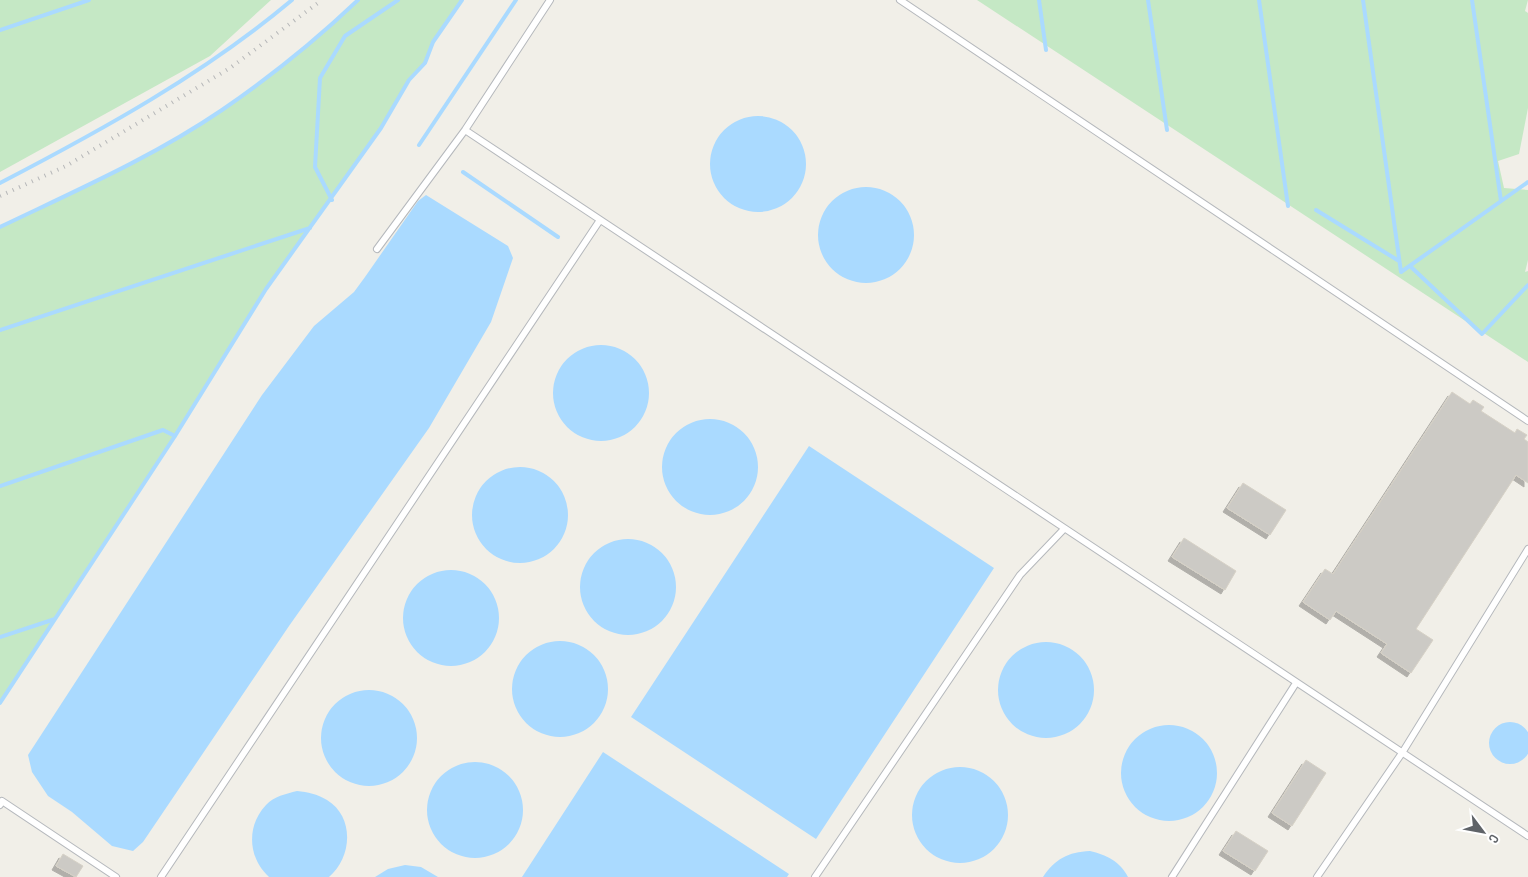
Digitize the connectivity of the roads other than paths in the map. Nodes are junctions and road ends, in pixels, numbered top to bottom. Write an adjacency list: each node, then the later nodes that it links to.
1 (550, 0): 3 (lane)
2 (900, 0): 6 (lane)
3 (465, 130): 4 (lane); 5 (lane)
4 (600, 220): 7 (lane); 14 (lane)
5 (377, 249)
6 (1528, 421)
7 (1064, 528): 9 (lane); 15 (lane)
8 (1528, 548): 10 (lane)
9 (1296, 683): 10 (lane); 16 (lane)
10 (1402, 753): 12 (lane); 17 (lane)
11 (0, 805): 13 (lane)
12 (1528, 836)
13 (116, 877)
14 (162, 877)
15 (815, 877)
16 (1172, 877)
17 (1317, 877)

